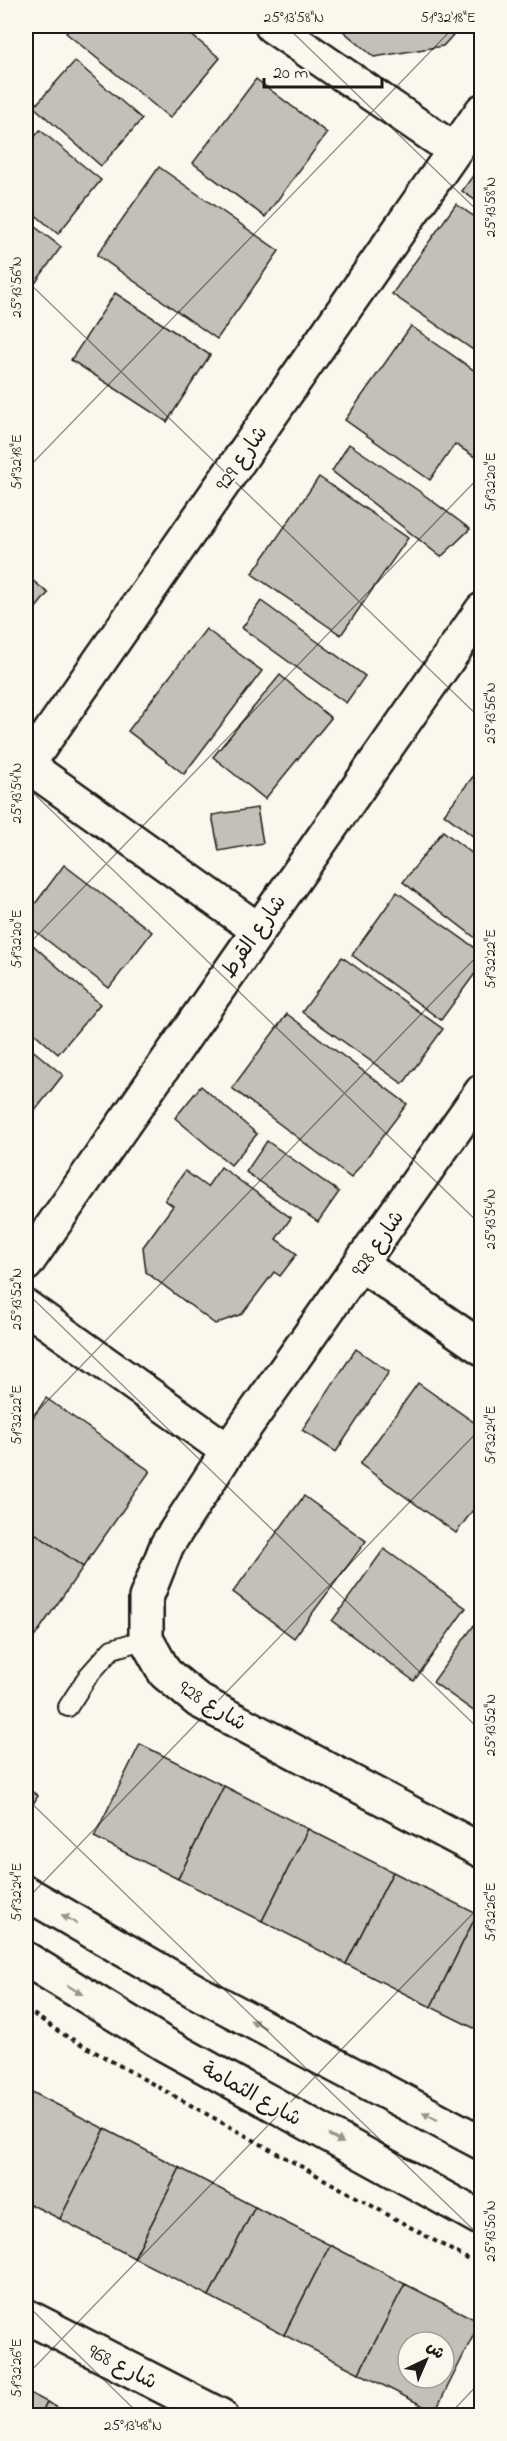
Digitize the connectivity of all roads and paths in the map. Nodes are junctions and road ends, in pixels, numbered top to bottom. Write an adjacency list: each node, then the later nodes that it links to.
1 (272, 26): 3 (street)
2 (482, 111): 3 (street, شارع 929)
3 (454, 150): 5 (street, شارع 929)
4 (482, 610): 6 (street, شارع القرط)
5 (26, 766): 6 (street, شارع 929)
6 (257, 929): 8 (street, شارع القرط)
7 (482, 1091): 9 (street, شارع 928)
8 (26, 1264)
9 (362, 1265): 11 (street); 12 (street, شارع 928)
10 (26, 1307): 12 (street)
11 (482, 1348)
12 (228, 1451): 13 (street, شارع 928)
13 (146, 1639): 14 (lane); 15 (street, شارع 928)
14 (68, 1707)
15 (482, 1851)
16 (26, 1893): 19 (street, one-way to 16)
17 (26, 1959): 20 (street, شارع الثمامة, one-way to 20)
18 (26, 2009): 21 (path)
19 (482, 2143)
20 (482, 2219)
21 (482, 2267)
22 (26, 2316): 23 (street, شارع 968)
23 (221, 2415)

